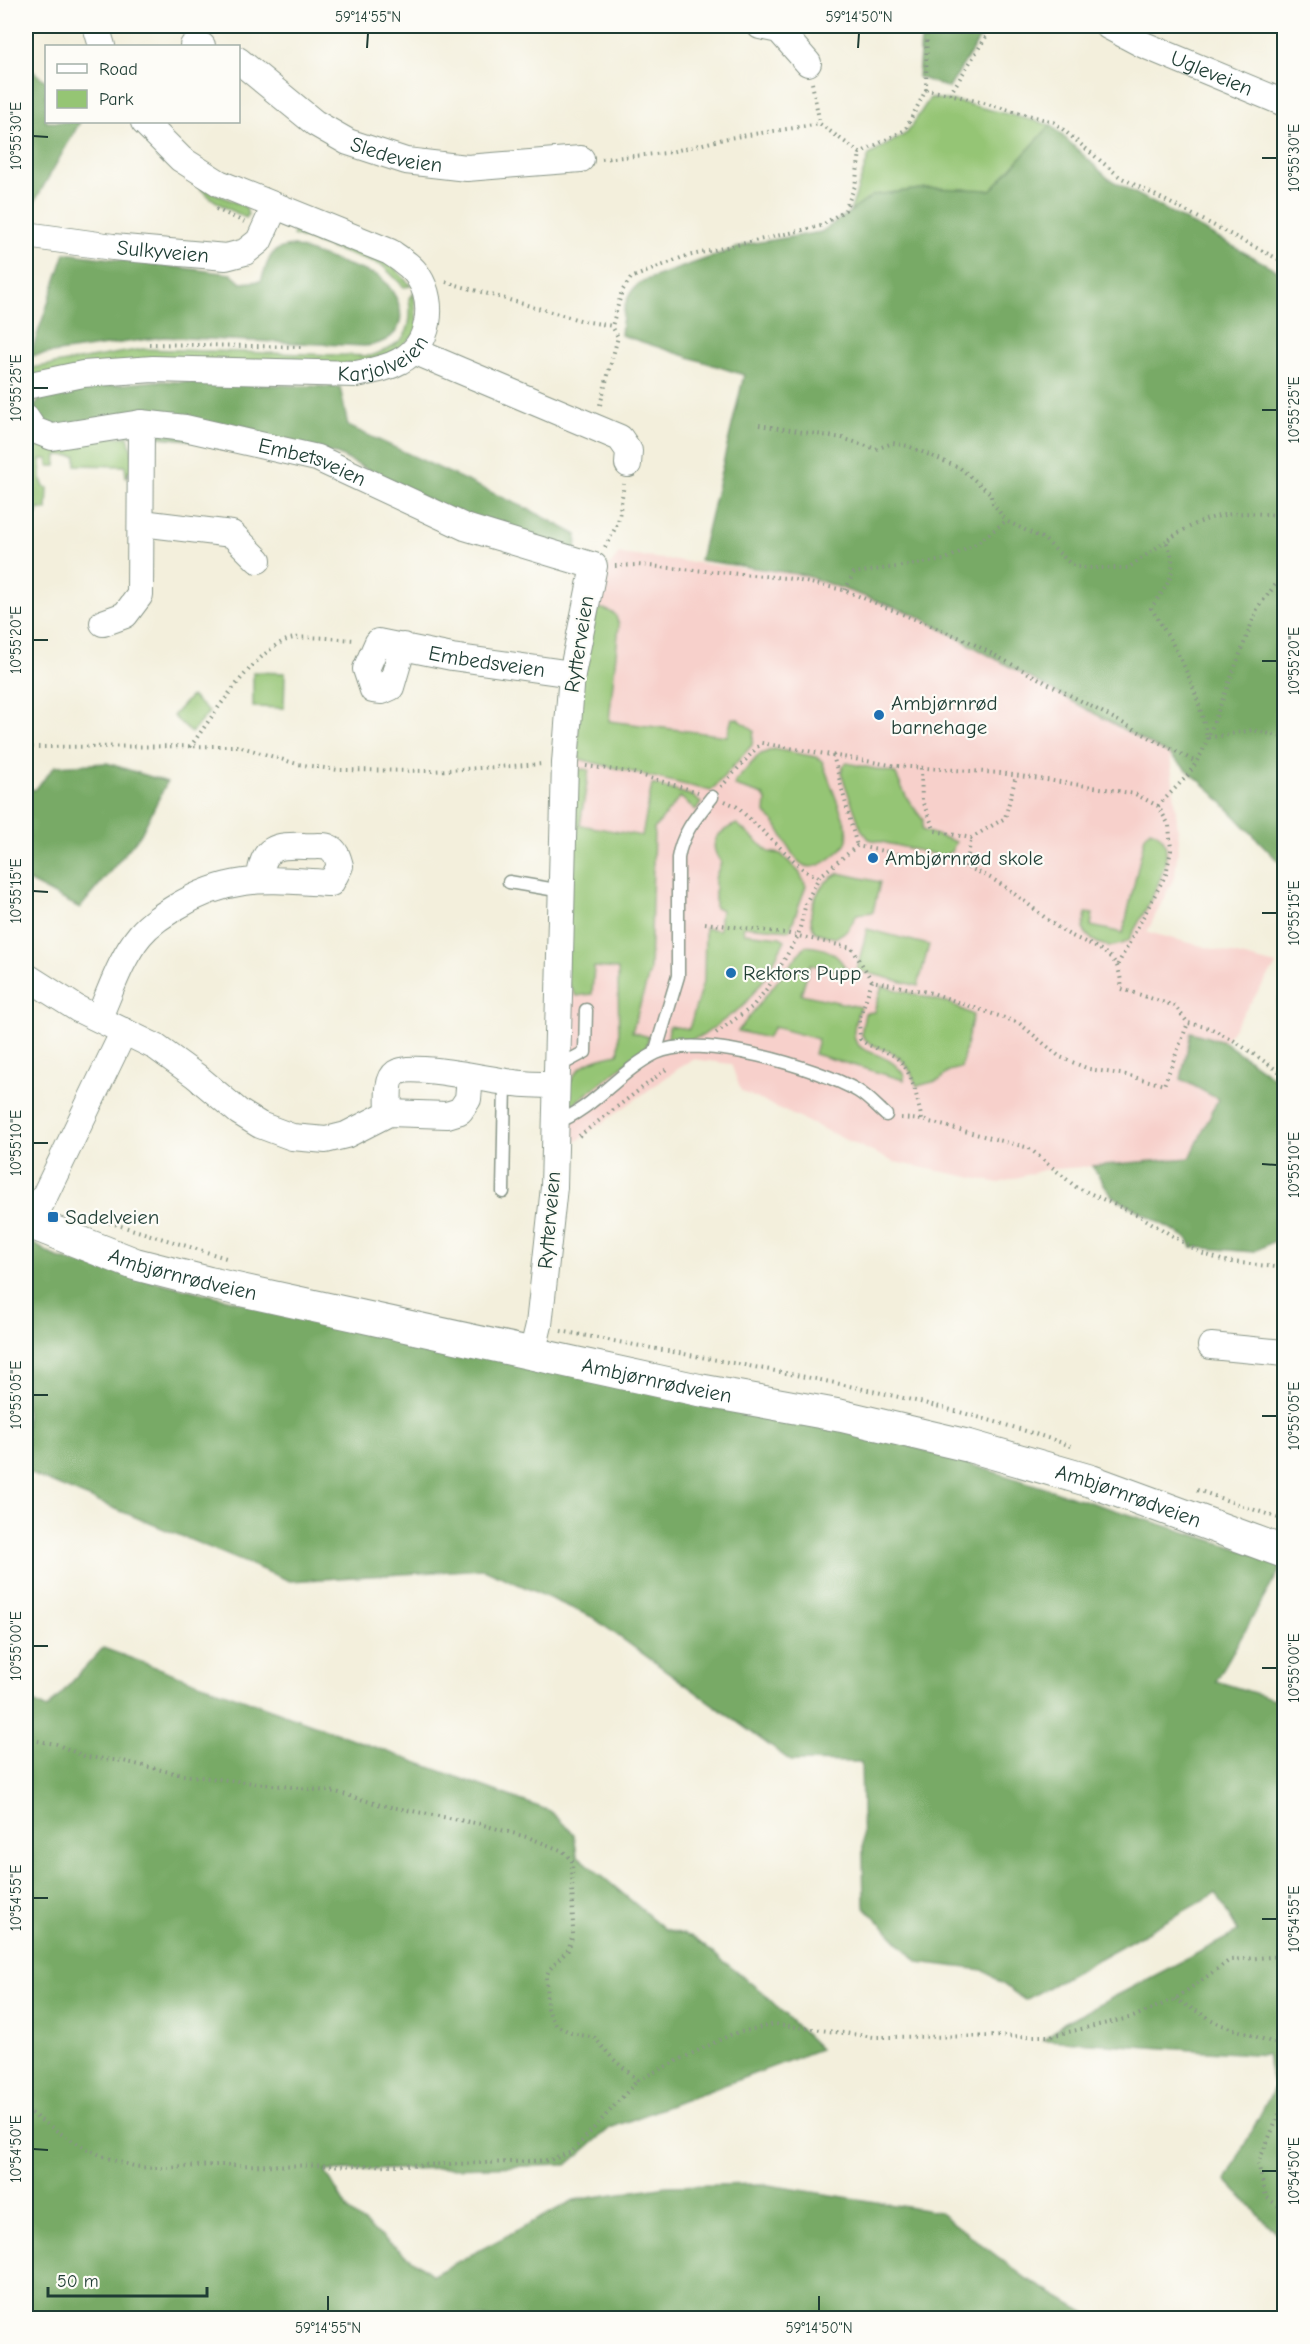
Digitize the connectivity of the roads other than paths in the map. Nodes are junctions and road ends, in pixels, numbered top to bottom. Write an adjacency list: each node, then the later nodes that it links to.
1 (96, 26): 4 (street)
2 (760, 26): 6 (street)
3 (1108, 26): 7 (street, Ugleveien)
4 (102, 45)
5 (240, 62): 9 (street, Sledeveien)
6 (808, 63)
7 (1284, 103)
8 (145, 123): 10 (street, Karjolveien)
9 (581, 159)
10 (275, 206): 11 (street, Sulkyveien); 12 (street, Karjolveien)
11 (26, 235)
12 (414, 351): 13 (street, Karjolveien); 16 (street)
13 (26, 386)
14 (26, 418): 15 (street, Embetsveien)
15 (141, 423): 17 (street); 19 (street, Embetsveien)
16 (628, 464)
17 (142, 523): 18 (street); 20 (street)
18 (258, 560)
19 (594, 566): 22 (street, Rytterveien)
20 (103, 623)
21 (403, 646): 21 (street, Embedsveien); 22 (street, Embedsveien)
22 (572, 675): 26 (street, Rytterveien)
23 (712, 797): 31 (lane)
24 (260, 879): 29 (street)
25 (509, 882): 26 (lane)
26 (562, 891): 32 (street, Rytterveien)
27 (26, 976): 29 (street)
28 (586, 1010): 32 (lane)
29 (99, 1017): 30 (street)
30 (124, 1031): 35 (street); 39 (street)
31 (655, 1053): 36 (lane); 37 (lane)
32 (556, 1076): 34 (street); 37 (street, Rytterveien)
33 (470, 1077): 34 (street); 35 (street); 35 (street)
34 (505, 1082): 38 (lane)
35 (389, 1113)
36 (885, 1115)
37 (555, 1123): 42 (street, Rytterveien)
38 (503, 1192)
39 (28, 1223): 42 (street, Ambjørnrødveien)
40 (1211, 1346): 41 (street)
41 (1284, 1353)
42 (532, 1354): 43 (street, Ambjørnrødveien)
43 (1284, 1552)

